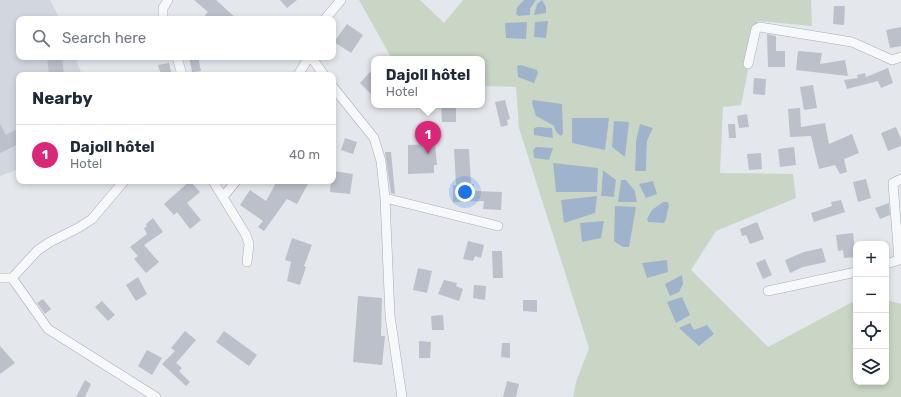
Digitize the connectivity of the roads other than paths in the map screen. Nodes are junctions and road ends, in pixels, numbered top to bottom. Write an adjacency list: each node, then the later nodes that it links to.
1 (168, 0): 3 (street)
2 (341, 0): 4 (street)
3 (163, 16)
4 (328, 16)
5 (901, 56): 9 (street)
6 (178, 60): 10 (street)
7 (308, 60): 11 (street)
8 (312, 60): 12 (street)
9 (748, 64)
10 (181, 72)
11 (300, 72)
12 (322, 72)
13 (336, 91): 19 (street)
14 (901, 179): 22 (street)
15 (121, 184): 25 (street)
16 (215, 184): 18 (street)
17 (234, 184): 18 (street)
18 (223, 198): 21 (street)
19 (385, 198): 20 (street); 28 (street)
20 (498, 226)
21 (247, 262)
22 (889, 263)
23 (853, 273): 26 (street)
24 (0, 278): 25 (street)
25 (12, 278): 27 (street)
26 (768, 291)
27 (156, 397)
28 (402, 397)

